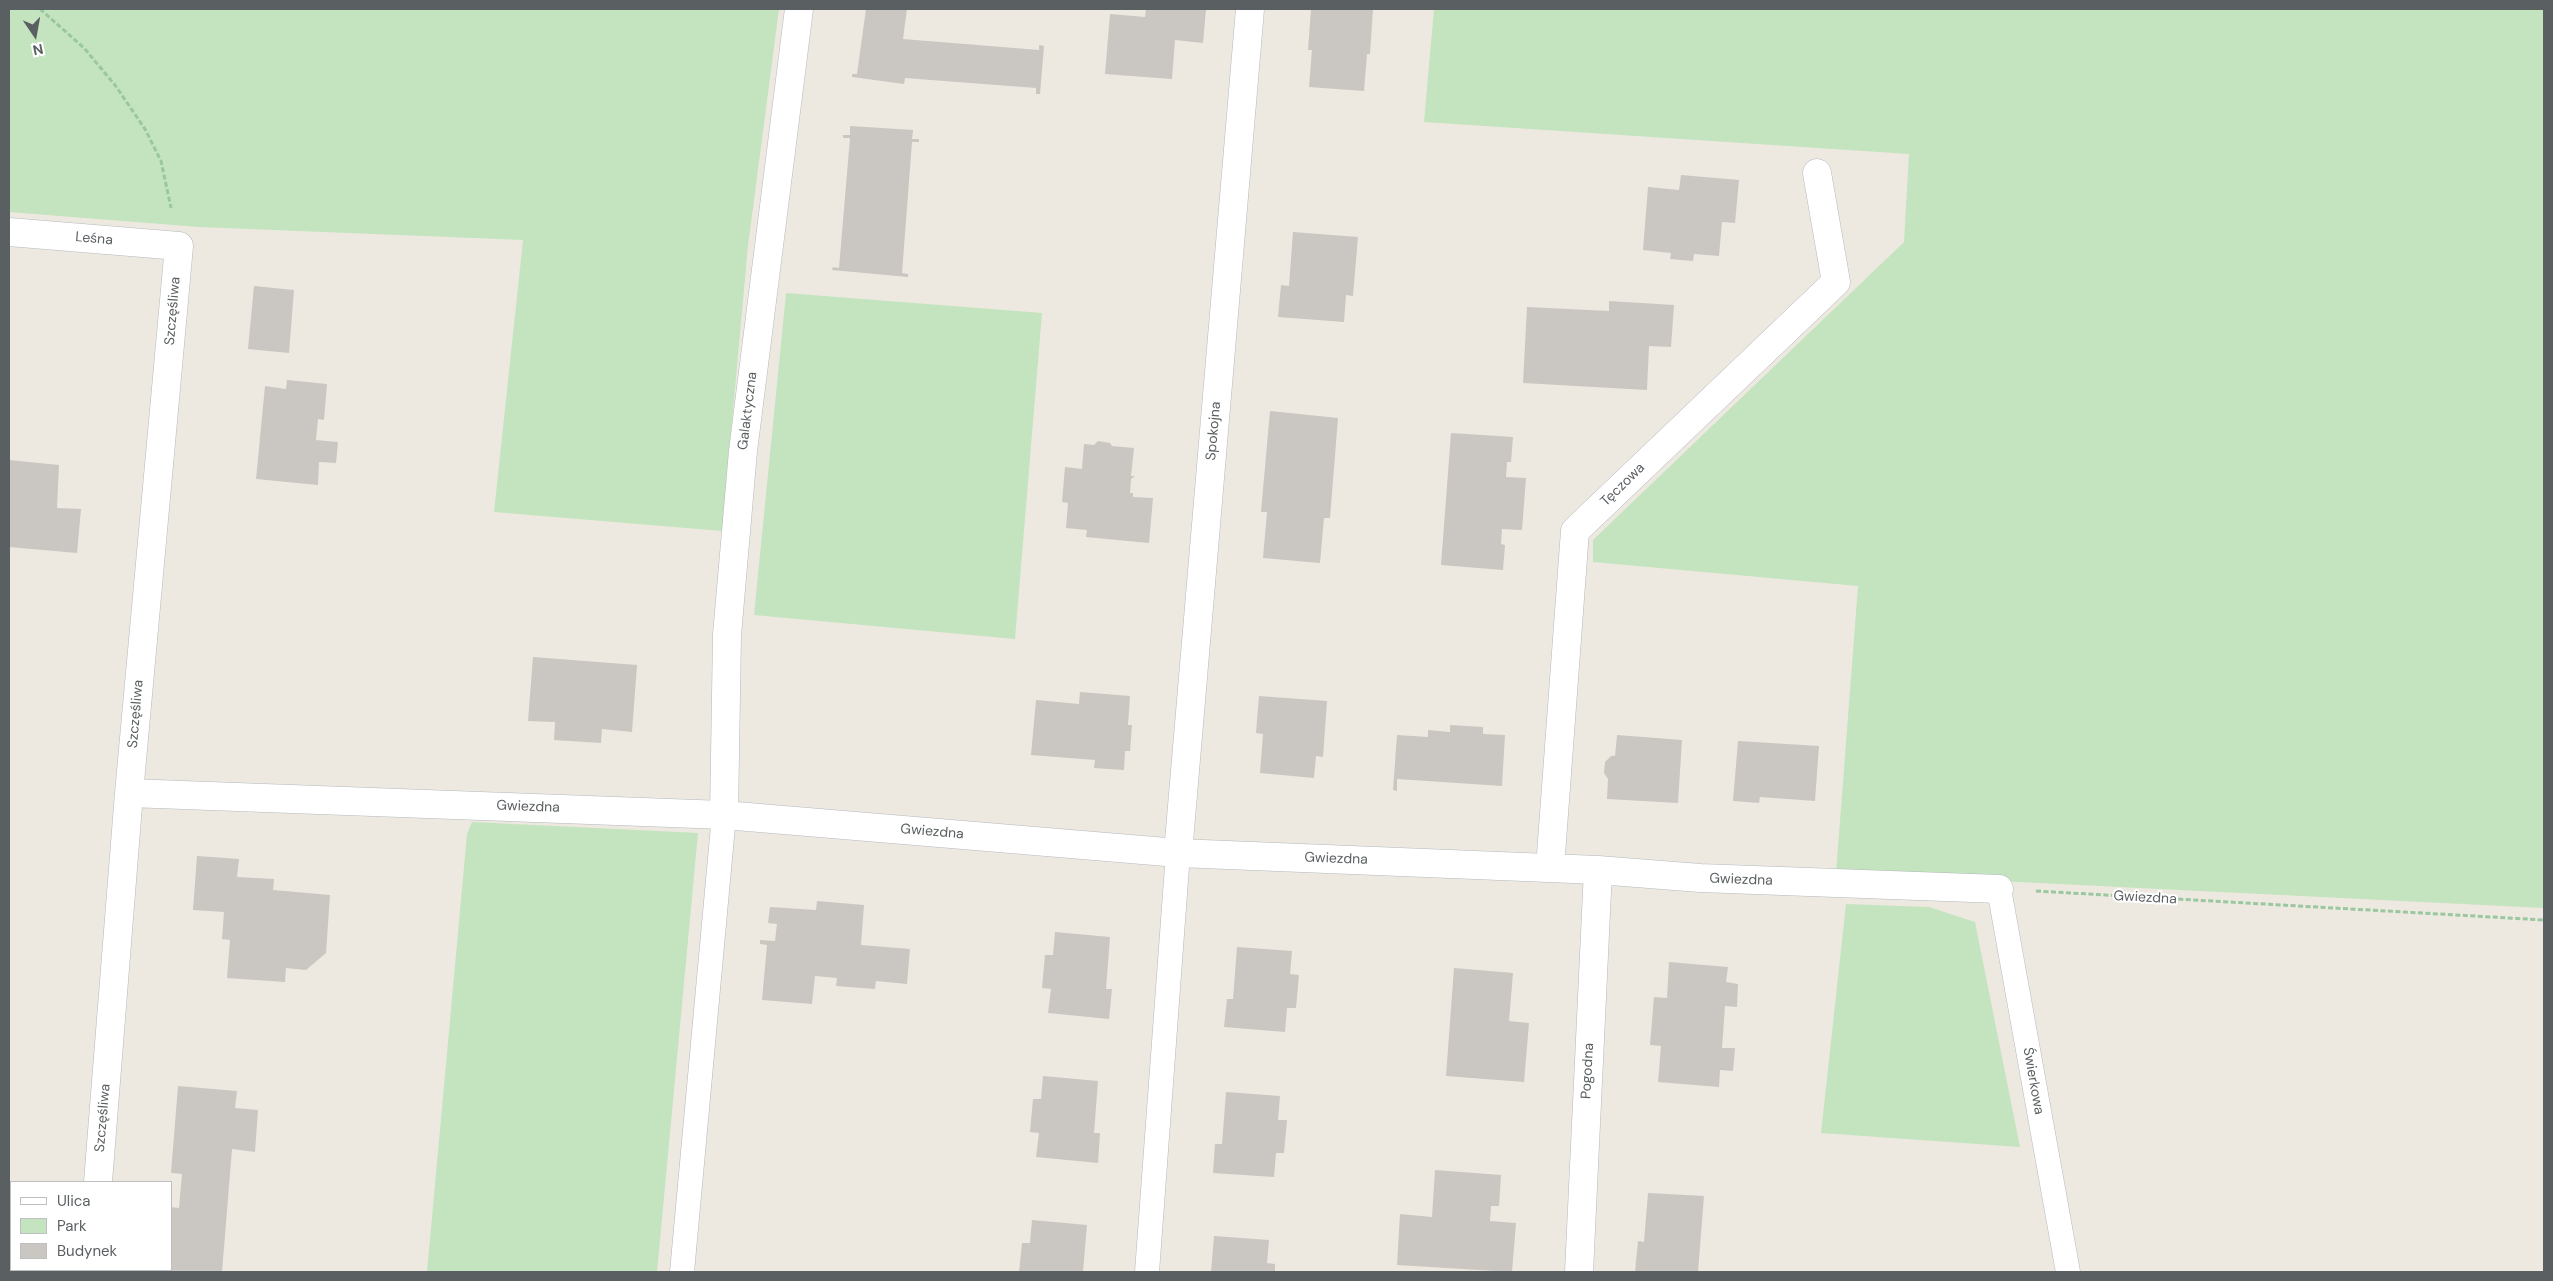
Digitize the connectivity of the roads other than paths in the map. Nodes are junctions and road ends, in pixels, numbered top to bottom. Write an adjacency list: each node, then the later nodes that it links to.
1 (800, 9): 7 (street, Galaktyczna)
2 (1250, 9): 8 (street, Spokojna)
3 (1817, 173): 9 (street, Tęczowa)
4 (9, 232): 5 (street, Leśna)
5 (179, 246): 6 (street, Szczęśliwa)
6 (129, 793): 7 (street, Gwiezdna); 12 (street, Szczęśliwa)
7 (724, 815): 8 (street, Gwiezdna); 13 (lane)
8 (1178, 853): 9 (street, Gwiezdna); 14 (lane)
9 (1550, 868): 10 (street, Gwiezdna)
10 (1598, 870): 11 (street, Gwiezdna); 15 (street, Pogodna)
11 (1999, 889): 16 (lane, Świerkowa)
12 (98, 1181)
13 (682, 1272)
14 (1147, 1272)
15 (1579, 1272)
16 (2068, 1272)

